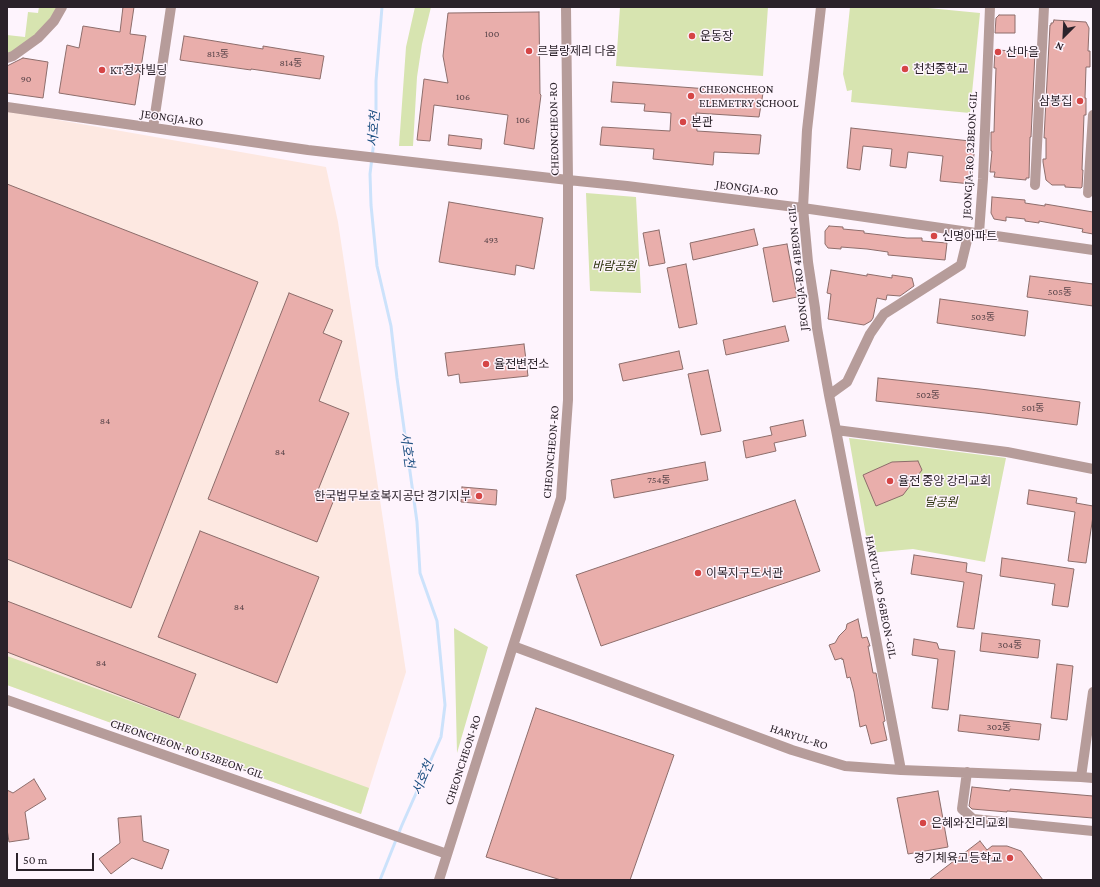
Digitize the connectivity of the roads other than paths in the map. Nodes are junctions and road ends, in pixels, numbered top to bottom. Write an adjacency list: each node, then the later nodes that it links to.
1 (62, 7): 7 (street)
2 (171, 7): 10 (street)
3 (566, 7): 11 (street, CHEONCHEON-RO)
4 (821, 7): 14 (street, JEONGJA-RO 41BEON-GIL)
5 (990, 7): 16 (street, JEONGJA-RO 32BEON-GIL)
6 (1044, 7): 12 (street)
7 (7, 58)
8 (7, 107): 10 (street, JEONGJA-RO)
9 (1093, 115): 13 (street)
10 (152, 128): 11 (street, JEONGJA-RO)
11 (568, 180): 14 (street, JEONGJA-RO); 21 (street, CHEONCHEON-RO)
12 (1035, 185)
13 (1088, 193)
14 (803, 208): 15 (street, JEONGJA-RO); 18 (street, JEONGJA-RO 41BEON-GIL)
15 (969, 232): 16 (street, JEONGJA-RO); 18 (street)
16 (979, 233): 17 (street, JEONGJA-RO)
17 (1093, 250)
18 (829, 395): 19 (street, JEONGJA-RO 41BEON-GIL)
19 (836, 430): 20 (street); 24 (street, HARYUL-RO 56BEON-GIL)
20 (1093, 469)
21 (513, 646): 24 (street, HARYUL-RO); 29 (street, CHEONCHEON-RO)
22 (1093, 692): 26 (street)
23 (7, 700): 29 (street, CHEONCHEON-RO 152BEON-GIL)
24 (901, 770): 25 (street, HARYUL-RO)
25 (967, 772): 26 (street, HARYUL-RO); 28 (street)
26 (1081, 777): 27 (street, HARYUL-RO)
27 (1093, 778)
28 (1093, 831)
29 (447, 854): 30 (street, CHEONCHEON-RO)
30 (439, 880)

